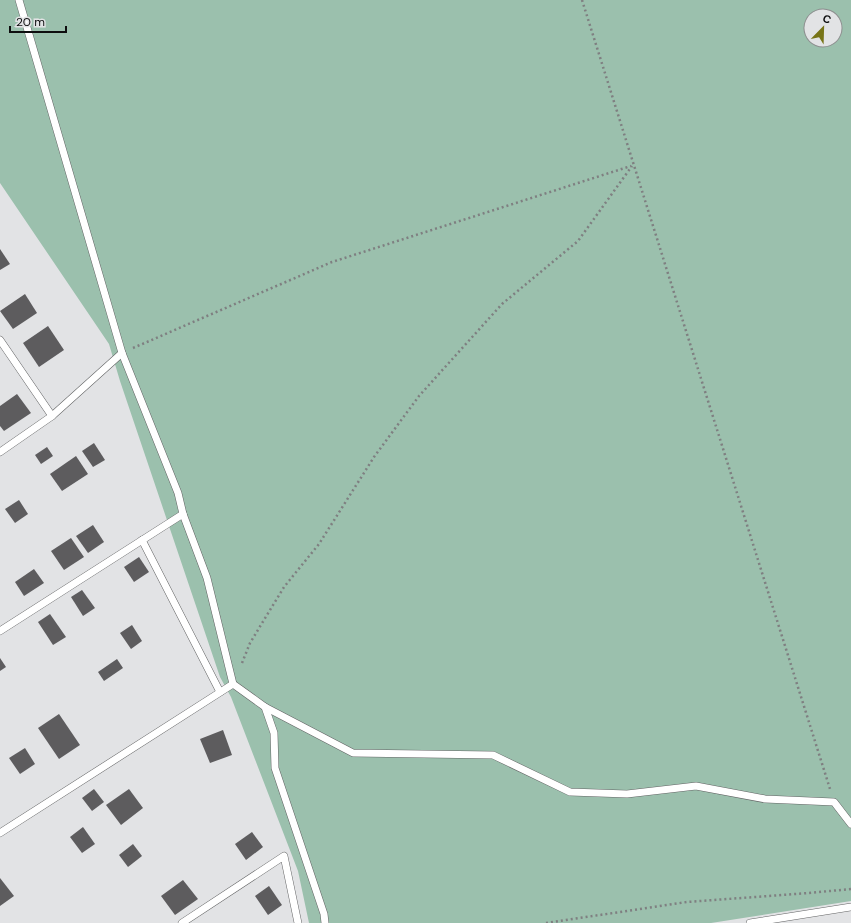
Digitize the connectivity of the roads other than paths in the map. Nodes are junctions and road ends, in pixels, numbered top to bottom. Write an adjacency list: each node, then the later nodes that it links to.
1 (19, 0): 3 (lane)
2 (0, 340): 4 (lane)
3 (122, 353): 4 (lane); 6 (lane)
4 (52, 416): 5 (lane)
5 (0, 452)
6 (183, 514): 7 (lane); 9 (lane)
7 (142, 540): 8 (lane); 10 (lane)
8 (0, 631)
9 (233, 684): 10 (lane); 11 (lane)
10 (220, 692): 13 (lane)
11 (265, 707): 12 (lane); 17 (lane)
12 (851, 824)
13 (0, 833)
14 (851, 907): 18 (lane)
15 (182, 923): 16 (lane)
16 (298, 923)
17 (325, 923)
18 (750, 923)

